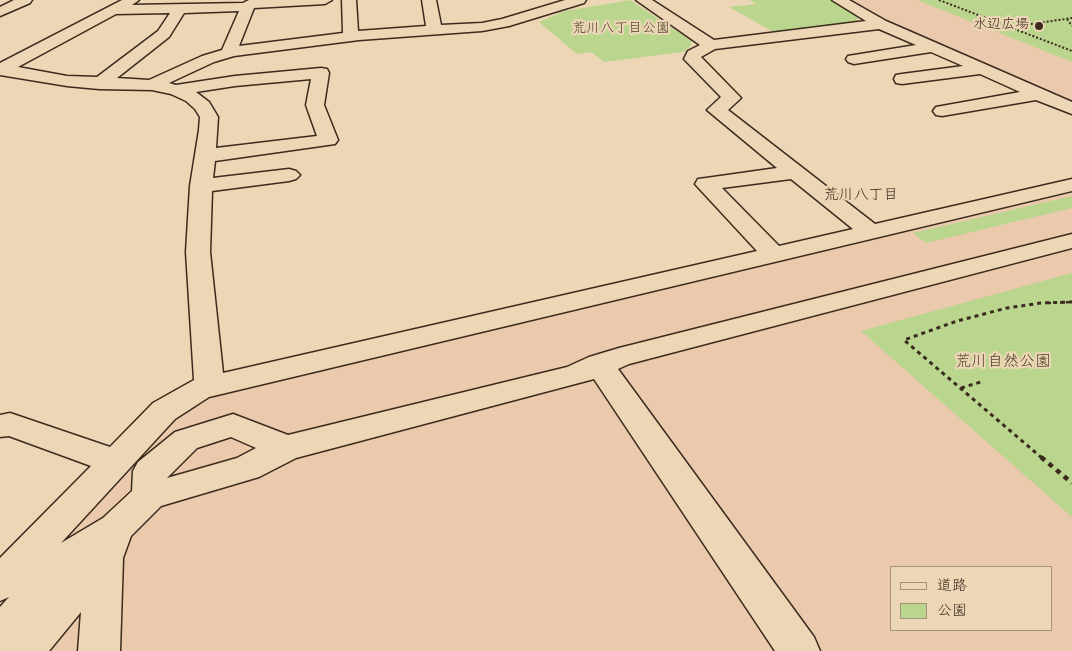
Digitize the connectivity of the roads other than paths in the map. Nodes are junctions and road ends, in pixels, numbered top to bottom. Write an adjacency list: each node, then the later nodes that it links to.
1 (25, 0): 13 (street)
2 (132, 0): 11 (street)
3 (324, 0): 10 (street)
4 (349, 0): 16 (street)
5 (428, 0): 15 (street)
6 (579, 0): 15 (street)
7 (643, 0): 17 (street)
8 (839, 0): 14 (street)
9 (859, 0): 28 (street)
10 (248, 7): 12 (street); 19 (street)
11 (113, 10): 12 (street); 21 (street)
12 (179, 10): 24 (street)
13 (0, 12)
14 (881, 24): 17 (street); 18 (street)
15 (434, 30): 16 (street)
16 (351, 36): 19 (street)
17 (711, 45): 32 (street)
18 (934, 47): 20 (street); 22 (street)
19 (228, 54): 25 (street)
20 (854, 59)
21 (1, 69): 24 (street)
22 (982, 69): 23 (street); 27 (street)
23 (902, 79)
24 (99, 84): 25 (street)
25 (152, 86): 26 (street)
26 (176, 90): 31 (street); 31 (street)
27 (1039, 94): 29 (street); 30 (street)
28 (1072, 97)
29 (1072, 109)
30 (942, 111)
31 (206, 156): 35 (street)
32 (797, 172): 36 (street); 38 (street)
33 (288, 175): 35 (street)
34 (1072, 184): 36 (street)
35 (202, 186): 40 (street)
36 (870, 231): 38 (street)
37 (1072, 240): 39 (street)
38 (774, 254): 40 (street)
39 (599, 364): 42 (street); 50 (street)
40 (210, 386): 43 (street)
41 (0, 426): 43 (street)
42 (286, 448): 44 (street); 44 (street)
43 (116, 462): 46 (street)
44 (149, 496): 45 (street)
45 (110, 543): 47 (street); 48 (street); 49 (street)
46 (0, 584)
47 (0, 636)
48 (23, 651)
49 (99, 651)
50 (799, 651)

